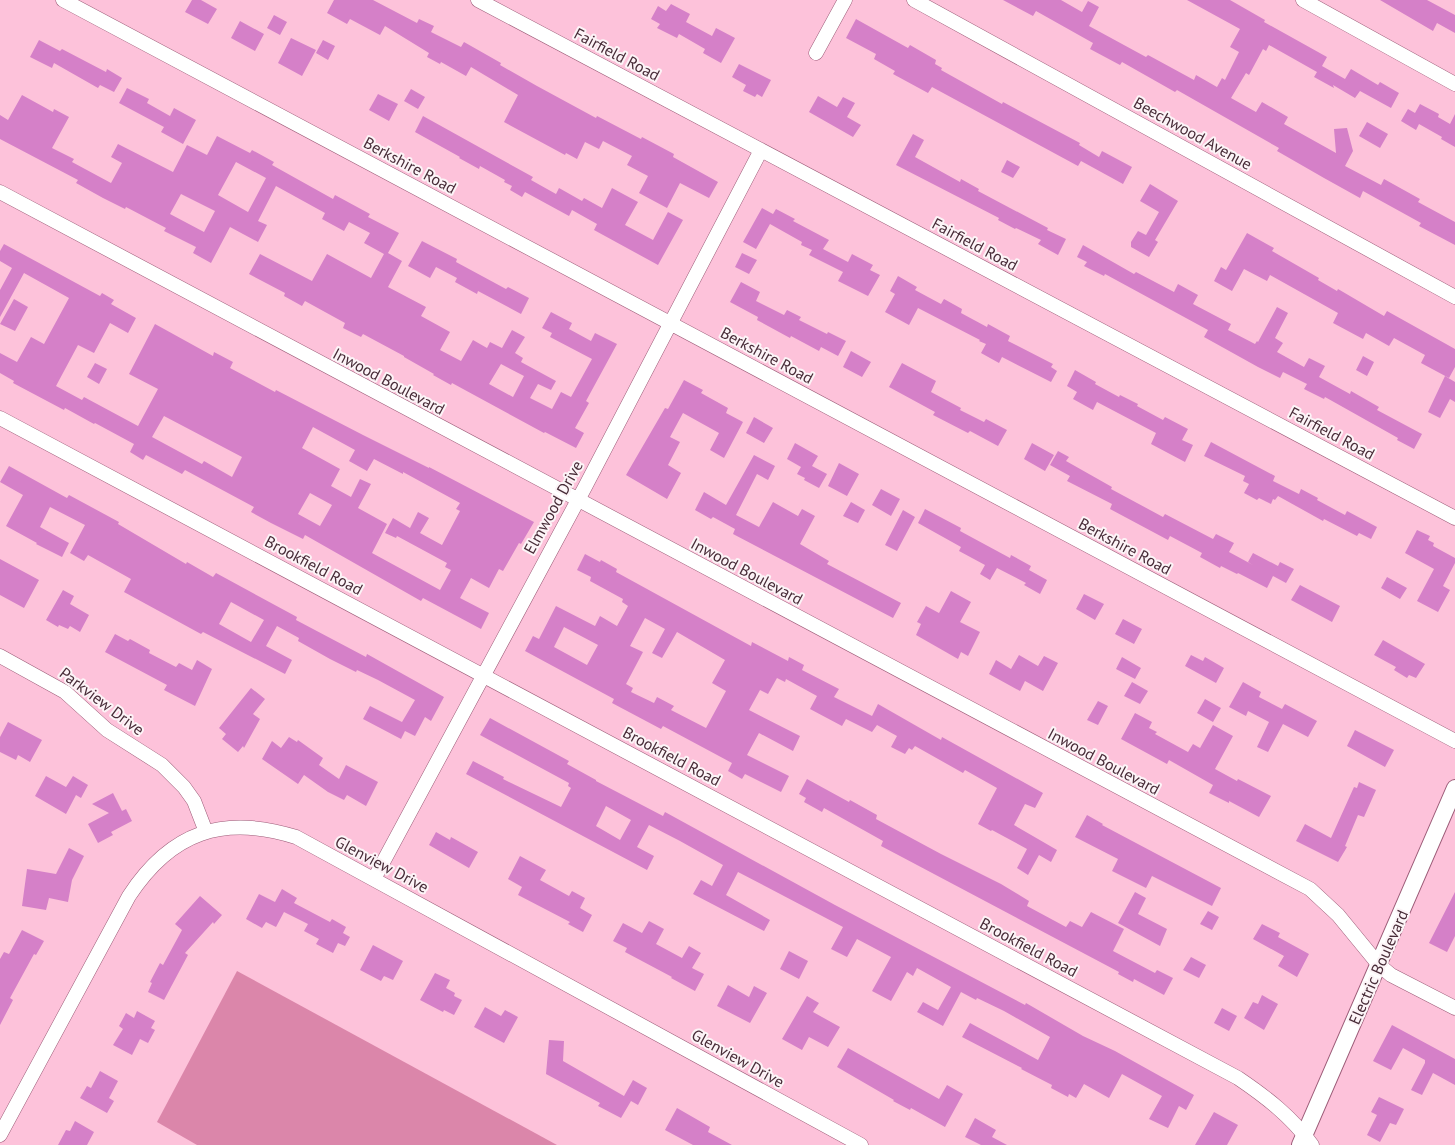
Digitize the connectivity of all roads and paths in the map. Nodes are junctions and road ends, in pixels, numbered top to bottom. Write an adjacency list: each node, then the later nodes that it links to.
1 (63, 0): 11 (street, Berkshire Road)
2 (478, 0): 8 (street, Fairfield Road)
3 (845, 0): 6 (street)
4 (914, 0): 10 (street, Beechwood Avenue)
5 (1303, 0): 7 (street)
6 (816, 53)
7 (1455, 84)
8 (761, 150): 11 (street, Elmwood Drive); 14 (street, Fairfield Road)
9 (0, 192): 13 (street, Inwood Boulevard)
10 (1455, 297)
11 (671, 324): 13 (street, Elmwood Drive); 17 (street, Berkshire Road)
12 (0, 418): 16 (street, Brookfield Road)
13 (577, 501): 16 (street, Elmwood Drive); 21 (street, Inwood Boulevard)
14 (1455, 518)
15 (0, 656): 19 (street, Parkview Drive)
16 (484, 675): 20 (street, Elmwood Drive); 24 (street, Brookfield Road)
17 (1455, 741)
18 (1455, 788): 21 (street, Electric Boulevard)
19 (206, 832): 20 (street, Glenview Drive); 23 (street, Glenview Drive)
20 (374, 879): 25 (street, Glenview Drive)
21 (1379, 965): 22 (street, Inwood Boulevard); 24 (street, Electric Boulevard)
22 (1455, 1008)
23 (0, 1135)
24 (1305, 1141)
25 (861, 1145)

